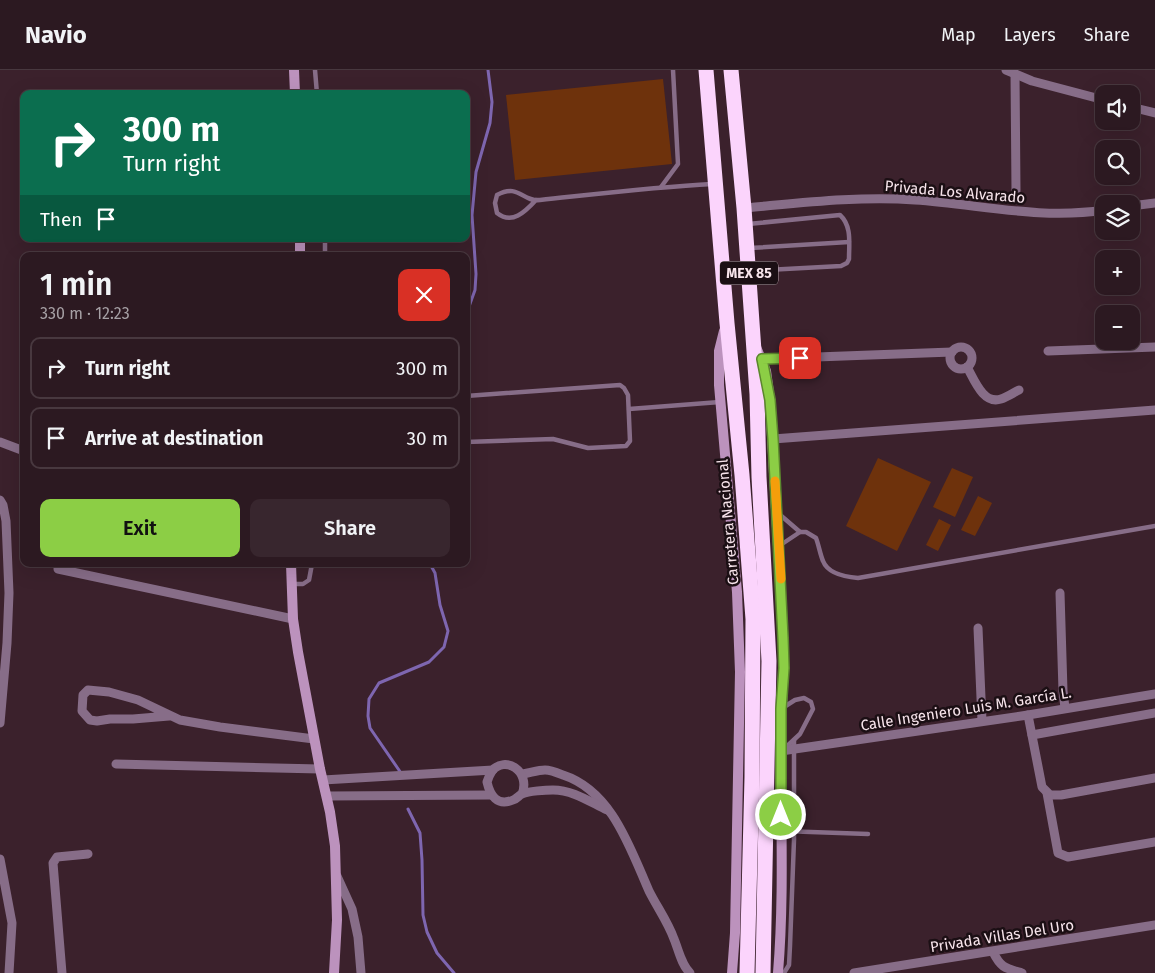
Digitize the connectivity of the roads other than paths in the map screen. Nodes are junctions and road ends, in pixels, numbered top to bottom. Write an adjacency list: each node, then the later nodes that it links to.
1 (294, 70): 8 (street)
2 (315, 70): 9 (lane)
3 (673, 70): 14 (lane)
4 (706, 70): 13 (highway, Carretera Nacional / MEX 85)
5 (731, 70): 19 (highway, MEX 85)
6 (1006, 70): 7 (street)
7 (1016, 72): 10 (street); 15 (street)
8 (296, 90)
9 (317, 90)
10 (1095, 98)
11 (1140, 109): 12 (street)
12 (1155, 113)
13 (715, 184): 14 (lane); 25 (highway, Carretera Nacional / MEX 85)
14 (661, 187): 16 (lane)
15 (1016, 191)
16 (536, 200): 16 (lane)
17 (1155, 203): 18 (street)
18 (1140, 205)
19 (744, 208): 20 (street, Privada Los Alvarado); 21 (highway, MEX 85)
20 (1095, 211)
21 (745, 225): 22 (lane); 23 (highway, MEX 85)
22 (849, 242): 23 (lane); 24 (lane)
23 (747, 248): 24 (highway, MEX 85)
24 (748, 271): 26 (highway, MEX 85)
25 (726, 323): 34 (street, MEX 85); 93 (highway, Carretera Nacional / MEX 85)
26 (753, 340): 30 (street, MEX 85); 94 (highway, MEX 85)
27 (1155, 347): 28 (street)
28 (1048, 350)
29 (952, 352): 30 (street); 31 (street); 31 (street)
30 (762, 359): 37 (street, MEX 85)
31 (967, 367): 32 (street)
32 (1019, 390)
33 (470, 396): 35 (lane)
34 (721, 402): 35 (lane); 84 (street, MEX 85)
35 (629, 410): 39 (lane)
36 (1155, 410): 37 (street)
37 (773, 439): 42 (street, MEX 85)
38 (0, 442): 40 (street)
39 (470, 442)
40 (20, 450)
41 (0, 501): 60 (street)
42 (776, 510): 44 (lane); 45 (street, MEX 85)
43 (1155, 526): 44 (lane)
44 (800, 532): 45 (lane)
45 (779, 546): 55 (street, MEX 85)
46 (291, 567): 49 (street)
47 (311, 567): 49 (lane)
48 (58, 569): 51 (street)
49 (292, 584): 51 (street)
50 (1060, 593): 54 (street)
51 (293, 619): 62 (street)
52 (978, 628): 59 (street)
53 (1155, 694): 54 (street, Calle Ingeniero Luis M. García L.)
54 (1065, 708): 57 (street, Calle Ingeniero Luis M. García L.)
55 (781, 709): 63 (lane); 64 (street, MEX 85)
56 (1155, 713): 61 (street)
57 (1028, 715): 59 (street, Calle Ingeniero Luis M. García L.); 61 (street)
58 (170, 716): 58 (street); 62 (street)
59 (982, 721): 63 (street, Calle Ingeniero Luis M. García L.)
60 (0, 723)
61 (1032, 735): 71 (street)
62 (314, 739): 66 (street)
63 (794, 745): 64 (street, Calle Ingeniero Luis M. García L.); 77 (lane)
64 (781, 751): 76 (street, MEX 85)
65 (116, 764): 66 (street)
66 (320, 769): 70 (street)
67 (492, 770): 68 (street); 70 (street); 72 (street)
68 (522, 774): 73 (street); 75 (street)
69 (1155, 778): 71 (street)
70 (323, 780): 74 (street)
71 (1047, 793): 79 (street)
72 (490, 794): 73 (street); 74 (street)
73 (522, 794): 75 (street)
74 (327, 796): 82 (street)
75 (609, 811): 91 (street)
76 (781, 831): 77 (lane); 85 (street, MEX 85)
77 (794, 832): 78 (lane); 96 (lane)
78 (868, 834)
79 (1155, 842)
80 (88, 854): 88 (street)
81 (0, 858): 87 (street)
82 (337, 876): 89 (street); 90 (street)
83 (1155, 925): 86 (street, Privada Villas Del Uro)
84 (735, 933): 85 (street); 92 (street, MEX 85)
85 (781, 935): 95 (street, MEX 85)
86 (993, 952): 97 (street, Privada Villas Del Uro); 98 (street)
87 (10, 973)
88 (62, 973)
89 (334, 973)
90 (361, 973)
91 (690, 973)
92 (732, 973)
93 (746, 973)
94 (763, 973)
95 (778, 973)
96 (784, 973)
97 (854, 973)
98 (1022, 973)

